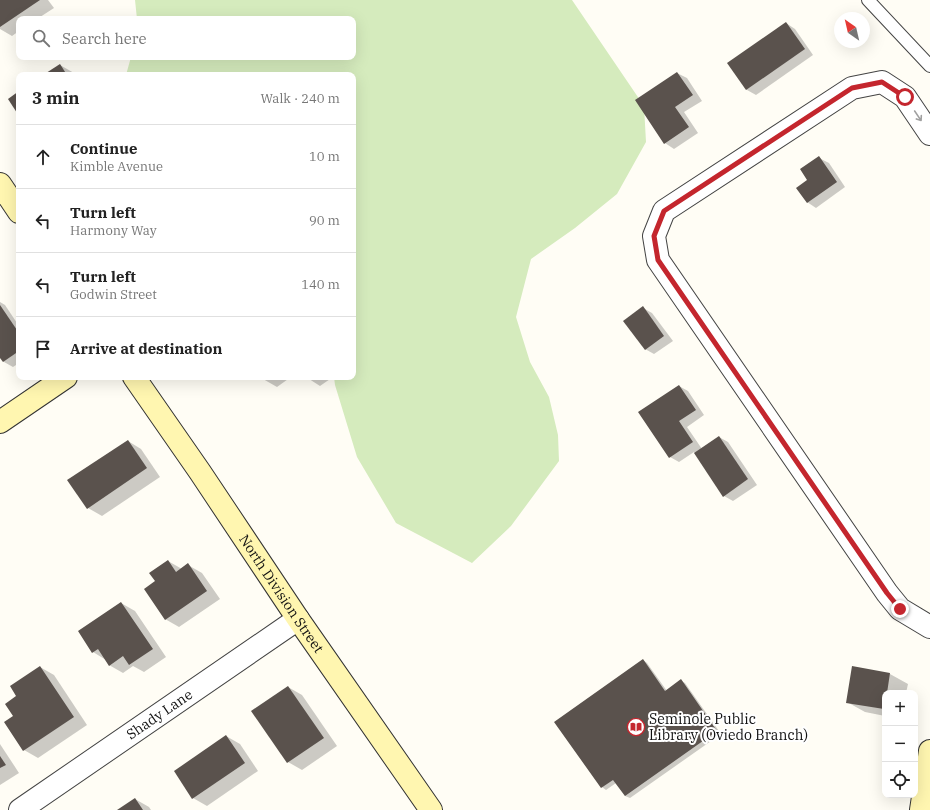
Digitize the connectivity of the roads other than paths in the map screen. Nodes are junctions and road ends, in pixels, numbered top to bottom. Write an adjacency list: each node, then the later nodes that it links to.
1 (868, 0): 2 (lane)
2 (930, 66)
3 (930, 134): 10 (street, one-way to 3)
4 (0, 184): 5 (street)
5 (16, 208)
6 (62, 380): 8 (street)
7 (136, 380): 9 (street, North Division Street)
8 (0, 422)
9 (298, 619): 12 (street, Shady Lane); 13 (street, North Division Street)
10 (930, 627)
11 (929, 760): 14 (street)
12 (20, 810)
13 (431, 810)
14 (921, 810)

